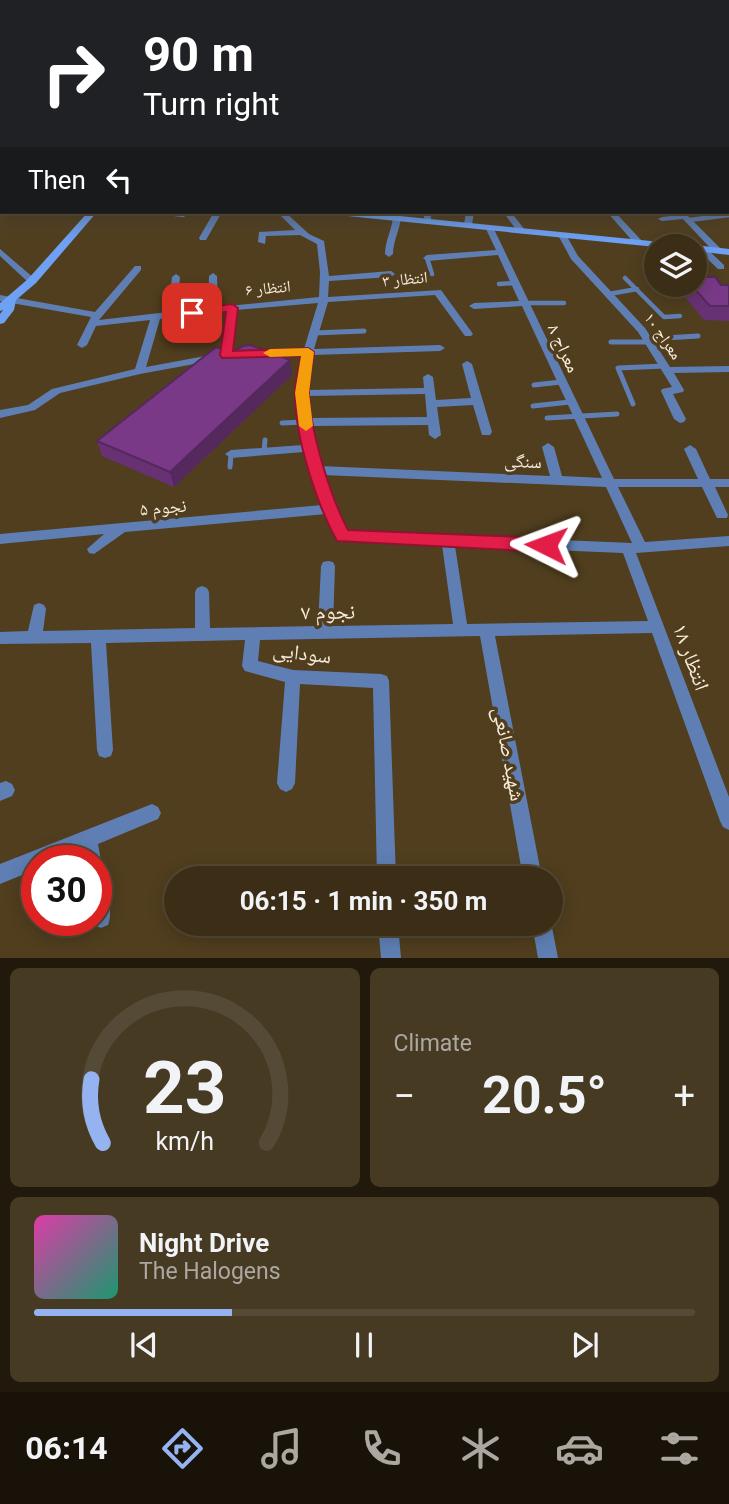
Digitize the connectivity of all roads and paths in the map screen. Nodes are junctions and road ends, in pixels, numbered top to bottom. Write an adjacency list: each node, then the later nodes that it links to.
1 (91, 214): 40 (main road)
2 (179, 214): 9 (lane)
3 (217, 214): 20 (street)
4 (283, 214): 18 (street)
5 (377, 214): 10 (main road)
6 (470, 214): 15 (street)
7 (509, 214): 17 (street)
8 (613, 214): 22 (street)
9 (183, 215)
10 (397, 215): 12 (main road); 28 (street)
11 (729, 215): 13 (lane)
12 (428, 216): 15 (main road)
13 (685, 216): 14 (street); 29 (street)
14 (662, 219)
15 (468, 225): 16 (main road)
16 (489, 227): 17 (main road); 24 (street, معراج ۸)
17 (521, 230): 19 (main road)
18 (304, 232): 21 (street); 39 (street)
19 (562, 235): 22 (main road); 44 (street, معراج ۱۰)
20 (203, 238)
21 (262, 242)
22 (639, 243): 23 (main road)
23 (644, 243)
24 (500, 252): 31 (street); 41 (street, معراج ۸)
25 (707, 252): 29 (main road)
26 (729, 252): 29 (main road)
27 (1, 253): 40 (street)
28 (389, 254)
29 (714, 254): 30 (street); 32 (street)
30 (707, 256)
31 (427, 258): 35 (lane)
32 (721, 267)
33 (138, 268): 57 (street)
34 (391, 274): 39 (street)
35 (432, 274)
36 (213, 276): 53 (street)
37 (176, 277): 54 (street)
38 (625, 278): 43 (lane)
39 (326, 279): 47 (street)
40 (32, 281): 46 (main road)
41 (515, 283): 42 (lane); 48 (street, معراج ۸)
42 (499, 284)
43 (637, 289): 44 (lane); 55 (lane)
44 (609, 294): 63 (street, معراج ۱۰)
45 (0, 298): 46 (street, انتظار ۶)
46 (12, 300): 51 (main road); 57 (street, انتظار ۶); 58 (main road)
47 (324, 301): 52 (street, انتظار ۶); 60 (street); 61 (street, انتظار ۳)
48 (524, 303): 49 (lane); 50 (street); 74 (street, معراج ۸)
49 (564, 303)
50 (474, 306)
51 (0, 308)
52 (232, 308): 53 (street, انتظار ۶); 68 (street)
53 (213, 311): 54 (street, انتظار ۶)
54 (172, 315): 56 (street, انتظار ۶)
55 (680, 316)
56 (156, 317): 57 (street, انتظار ۶); 72 (street)
57 (94, 319): 65 (street)
58 (0, 321)
59 (364, 331): 60 (lane)
60 (314, 333): 67 (street)
61 (468, 334)
62 (698, 336): 63 (lane)
63 (649, 340): 64 (lane); 70 (street, معراج ۱۰)
64 (611, 342)
65 (82, 345)
66 (440, 348): 67 (street)
67 (308, 352): 68 (street); 77 (street)
68 (226, 355): 72 (street)
69 (467, 365): 78 (street)
70 (666, 368): 71 (street); 81 (lane); 87 (street, معراج ۱۰)
71 (729, 369)
72 (140, 371): 83 (street)
73 (428, 377): 76 (street)
74 (561, 382): 75 (lane); 79 (street, معراج ۸)
75 (534, 385)
76 (429, 391): 77 (street); 80 (street)
77 (302, 393): 89 (street)
78 (477, 401): 80 (street); 91 (street)
79 (570, 402): 82 (lane); 85 (street, معراج ۸)
80 (431, 404): 88 (street)
81 (633, 404)
82 (533, 407)
83 (0, 414)
84 (617, 414): 85 (lane)
85 (576, 416): 86 (lane); 100 (street, معراج ۸)
86 (547, 418)
87 (680, 419)
88 (434, 421): 89 (street); 92 (street)
89 (305, 422): 90 (lane); 94 (street)
90 (282, 423)
91 (486, 432)
92 (435, 435)
93 (548, 447): 98 (street)
94 (310, 448): 96 (street); 97 (street)
95 (690, 449): 99 (street)
96 (230, 461)
97 (316, 470): 98 (street, سنگی); 102 (street)
98 (557, 480): 100 (street, سنگی)
99 (706, 482): 100 (street, سنگی); 101 (street, سنگی); 103 (street)
100 (611, 483): 108 (street, انتظار ۱۸)
101 (729, 483)
102 (328, 509): 104 (street, نجوم ۵); 106 (street)
103 (722, 515)
104 (122, 528): 105 (street, نجوم ۵); 109 (street)
105 (0, 540)
106 (447, 541): 108 (street); 115 (street)
107 (729, 541): 108 (street)
108 (635, 548): 113 (street, انتظار ۱۸)
109 (94, 549)
110 (328, 566): 116 (street)
111 (202, 592): 118 (street)
112 (39, 609): 120 (street)
113 (657, 627): 114 (street, نجوم ۷); 126 (street, انتظار ۱۸)
114 (486, 630): 115 (street, نجوم ۷); 130 (street, شهید صانعی)
115 (461, 631): 116 (street, نجوم ۷)
116 (325, 633): 117 (street, نجوم ۷)
117 (253, 634): 118 (street, نجوم ۷); 122 (street, سودایی)
118 (203, 635): 119 (street, نجوم ۷)
119 (98, 637): 120 (street, نجوم ۷); 123 (street)
120 (34, 638): 121 (street, نجوم ۷)
121 (0, 639)
122 (293, 677): 124 (street); 129 (street, سودایی)
123 (104, 750)
124 (286, 783)
125 (152, 813): 127 (street)
126 (729, 821)
127 (88, 839): 128 (street); 131 (street)
128 (89, 845)
129 (387, 866)
130 (531, 866)
131 (0, 874)
132 (389, 936): 134 (street)
133 (544, 936): 135 (street)
134 (391, 958)
135 (548, 958)

